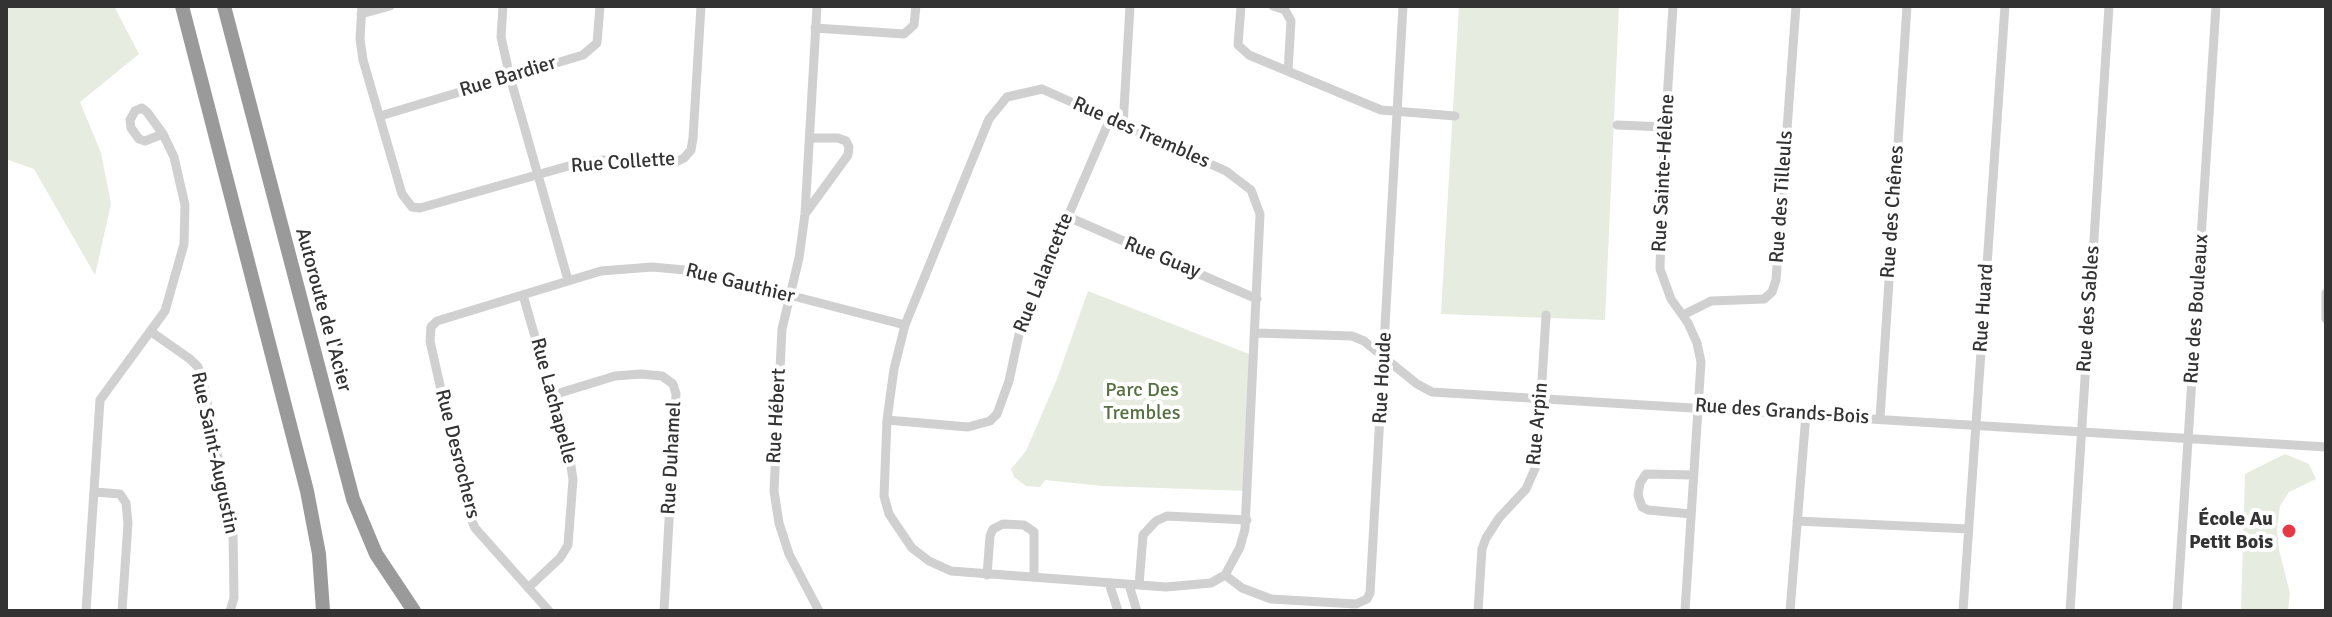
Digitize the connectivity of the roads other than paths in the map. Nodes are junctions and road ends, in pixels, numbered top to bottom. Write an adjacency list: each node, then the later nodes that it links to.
1 (182, 6): 75 (highway)
2 (224, 6): 76 (highway, Autoroute de l'Acier)
3 (390, 6): 19 (street)
4 (503, 6): 22 (street)
5 (600, 6): 22 (street, Rue Bardier)
6 (701, 6): 32 (street, Rue Collette)
7 (817, 6): 20 (street, Rue Hébert)
8 (916, 6): 20 (street)
9 (1130, 6): 28 (street)
10 (1241, 6): 21 (street)
11 (1273, 6): 21 (street)
12 (1403, 6): 23 (street, Rue Houde)
13 (1673, 6): 29 (street, Rue Sainte-Hélène)
14 (1796, 6): 41 (street, Rue des Tilleuls)
15 (1907, 6): 52 (street, Rue des Chênes)
16 (2005, 6): 54 (street, Rue Huard)
17 (2109, 6): 55 (street, Rue des Sables)
18 (2216, 6): 56 (street, Rue des Bouleaux)
19 (362, 10): 24 (street)
20 (815, 28): 31 (street, Rue Hébert)
21 (1288, 71): 23 (street)
22 (510, 77): 24 (street, Rue Bardier); 32 (street)
23 (1395, 113): 25 (street); 47 (street, Rue Houde)
24 (380, 116): 32 (street, Rue Collette)
25 (1455, 116)
26 (1110, 119): 28 (street, Rue des Trembles); 34 (street, Rue Lalancette); 44 (street, Rue des Trembles)
27 (1617, 125): 29 (street)
28 (1123, 126): 39 (street, Rue des Trembles)
29 (1665, 127): 41 (street, Rue Sainte-Hélène)
30 (163, 134): 45 (street)
31 (810, 138): 33 (street, Rue Hébert); 33 (street, Rue Hébert)
32 (538, 174): 35 (street)
33 (805, 214): 38 (street, Rue Hébert)
34 (1066, 216): 39 (street, Rue Guay); 53 (street, Rue Lalancette)
35 (568, 280): 37 (street, Rue Gauthier); 38 (street, Rue Gauthier)
36 (2326, 293): 42 (street)
37 (523, 295): 43 (street, Rue Gauthier); 48 (street, Rue Lachapelle)
38 (789, 297): 44 (street, Rue Gauthier); 79 (street, Rue Hébert)
39 (1257, 299): 46 (street, Rue des Trembles)
40 (1546, 315): 49 (street, Rue Arpin)
41 (1683, 315): 50 (street, Rue Sainte-Hélène)
42 (2326, 319)
43 (437, 321): 69 (street, Rue Desrochers)
44 (905, 325): 53 (street, Rue des Trembles)
45 (150, 331): 59 (street); 70 (street, Rue Saint-Augustin)
46 (1256, 333): 47 (street, Rue des Grands-Bois); 61 (street, Rue des Trembles)
47 (1385, 359): 49 (street, Rue des Grands-Bois); 65 (street, Rue Houde)
48 (553, 395): 69 (street, Rue Lachapelle); 78 (street, Rue Duhamel)
49 (1541, 398): 50 (street, Rue des Grands-Bois); 82 (street, Rue Arpin)
50 (1698, 407): 51 (street, Rue des Grands-Bois); 58 (street, Rue Sainte-Hélène)
51 (1806, 414): 52 (street, Rue des Grands-Bois); 62 (street)
52 (1880, 418): 54 (street, Rue des Grands-Bois)
53 (887, 420): 64 (street, Rue des Trembles)
54 (1976, 425): 55 (street, Rue des Grands-Bois); 63 (street, Rue Huard)
55 (2082, 431): 56 (street, Rue des Grands-Bois); 86 (street, Rue des Sables)
56 (2189, 438): 57 (street, Rue des Grands-Bois); 87 (street, Rue des Bouleaux)
57 (2326, 447)
58 (1693, 475): 60 (street, Rue Sainte-Hélène); 60 (street)
59 (95, 492): 71 (street); 72 (street)
60 (1691, 514): 83 (street, Rue Sainte-Hélène)
61 (1247, 520): 65 (street, Rue des Trembles); 68 (street)
62 (1797, 521): 63 (street); 84 (street)
63 (1969, 529): 85 (street, Rue Huard)
64 (987, 575): 66 (street, Rue des Trembles); 66 (street)
65 (1225, 575): 68 (street, Rue des Trembles)
66 (1034, 577): 67 (street, Rue des Trembles)
67 (1109, 583): 68 (street, Rue des Trembles); 80 (street)
68 (1134, 585): 81 (street)
69 (528, 588): 77 (street, Rue Desrochers)
70 (234, 598): 73 (street, Rue Saint-Augustin); 74 (street, Rue Saint-Augustin)
71 (86, 611)
72 (122, 611)
73 (230, 611)
74 (237, 611)
75 (323, 611)
76 (414, 611)
77 (549, 611)
78 (664, 611)
79 (819, 611)
80 (1118, 611)
81 (1137, 611)
82 (1478, 611)
83 (1685, 611)
84 (1790, 611)
85 (1963, 611)
86 (2070, 611)
87 (2177, 611)

